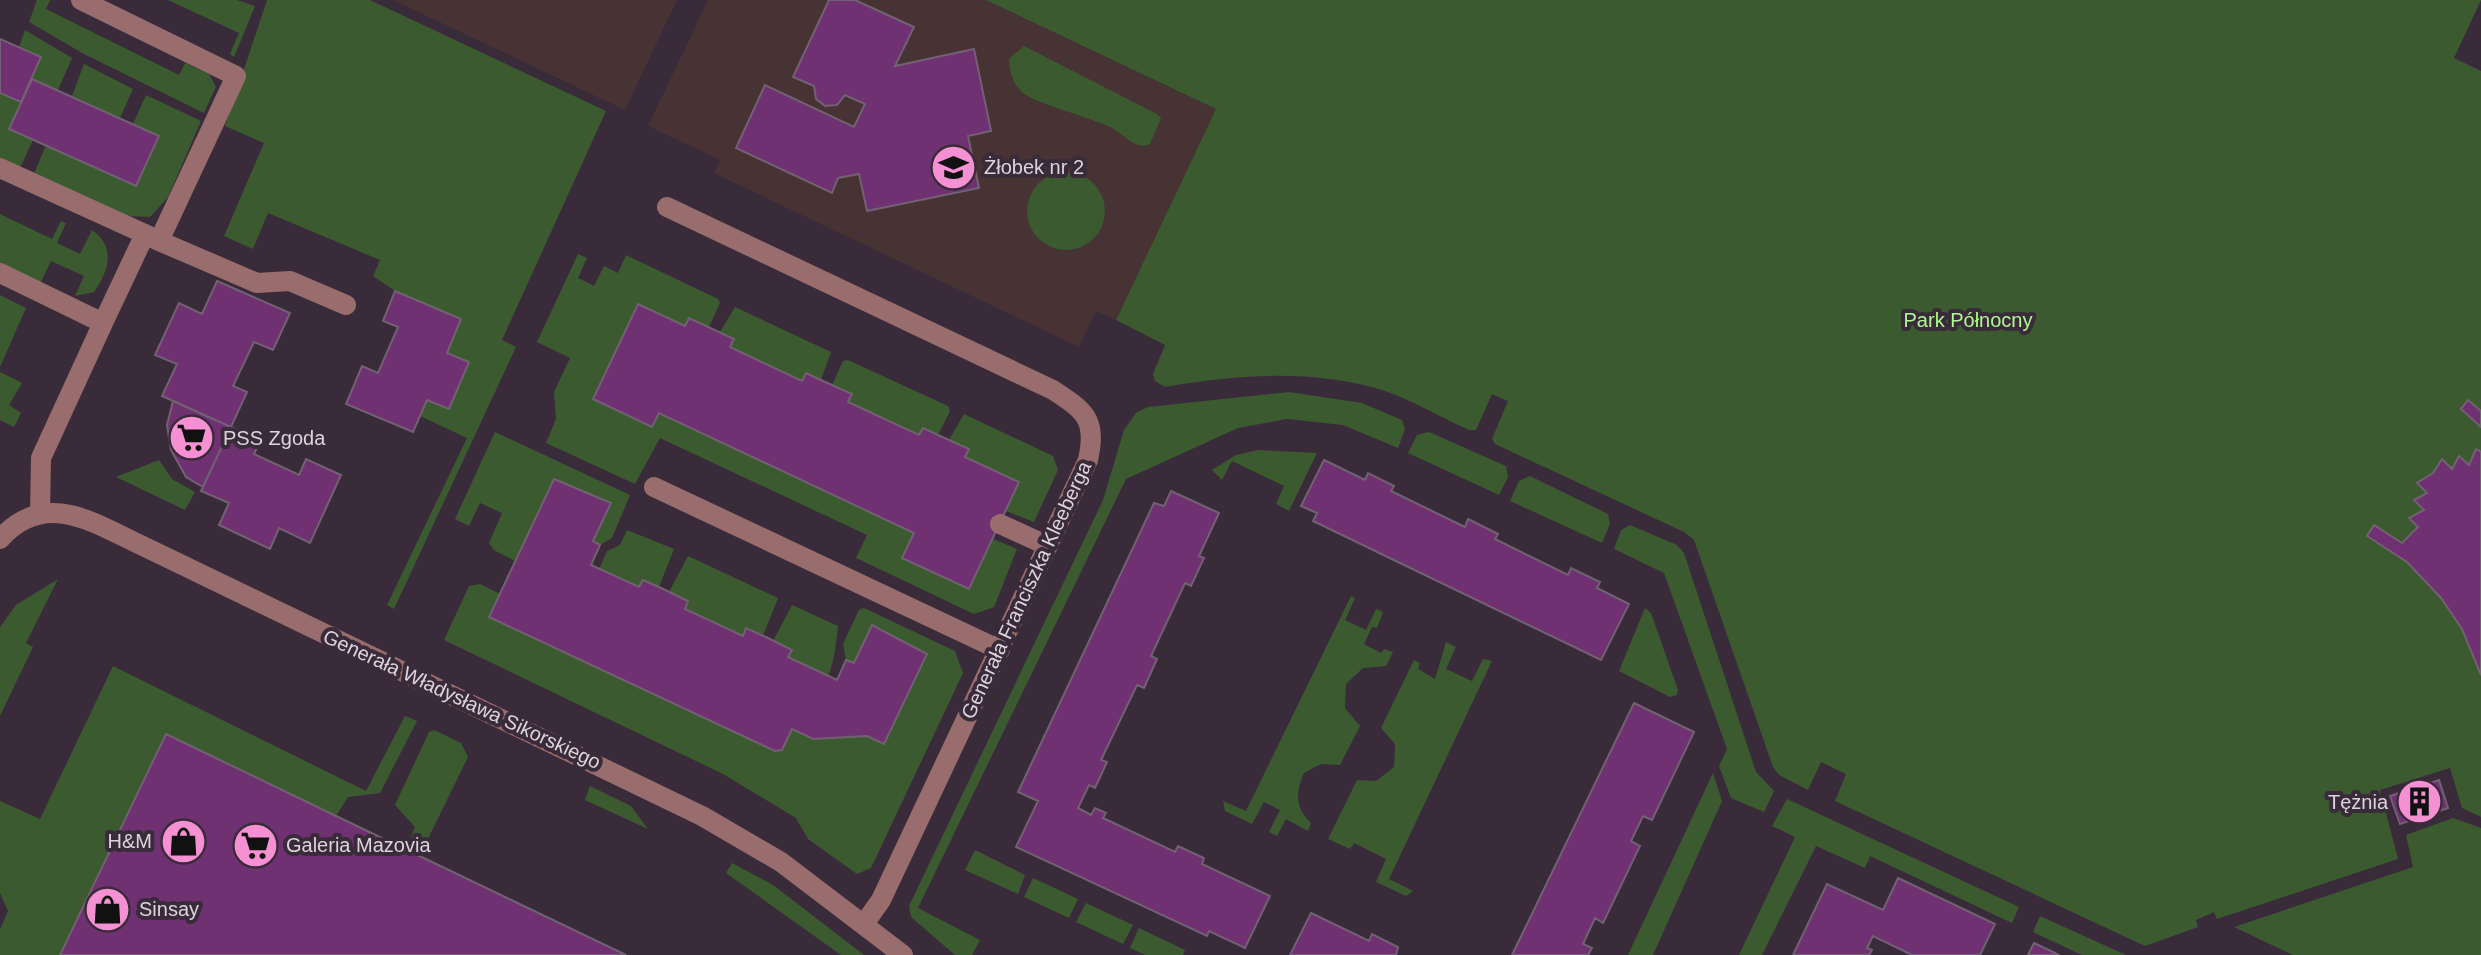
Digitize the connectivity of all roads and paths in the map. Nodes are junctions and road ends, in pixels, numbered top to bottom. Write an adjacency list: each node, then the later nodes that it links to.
1 (81, 0): 4 (street)
2 (0, 168): 4 (street)
3 (667, 207): 12 (street, Generała Franciszka Kleeberga)
4 (152, 238): 6 (street); 7 (street)
5 (0, 273): 7 (street)
6 (346, 305)
7 (103, 323): 9 (street)
8 (654, 487): 13 (street)
9 (40, 514): 11 (street); 14 (street, Generała Władysława Sikorskiego)
10 (1000, 524): 12 (street)
11 (0, 539)
12 (1048, 546): 13 (street, Generała Franciszka Kleeberga)
13 (1000, 650): 14 (street, Generała Franciszka Kleeberga)
14 (864, 924): 15 (street, Generała Władysława Sikorskiego)
15 (903, 955)

